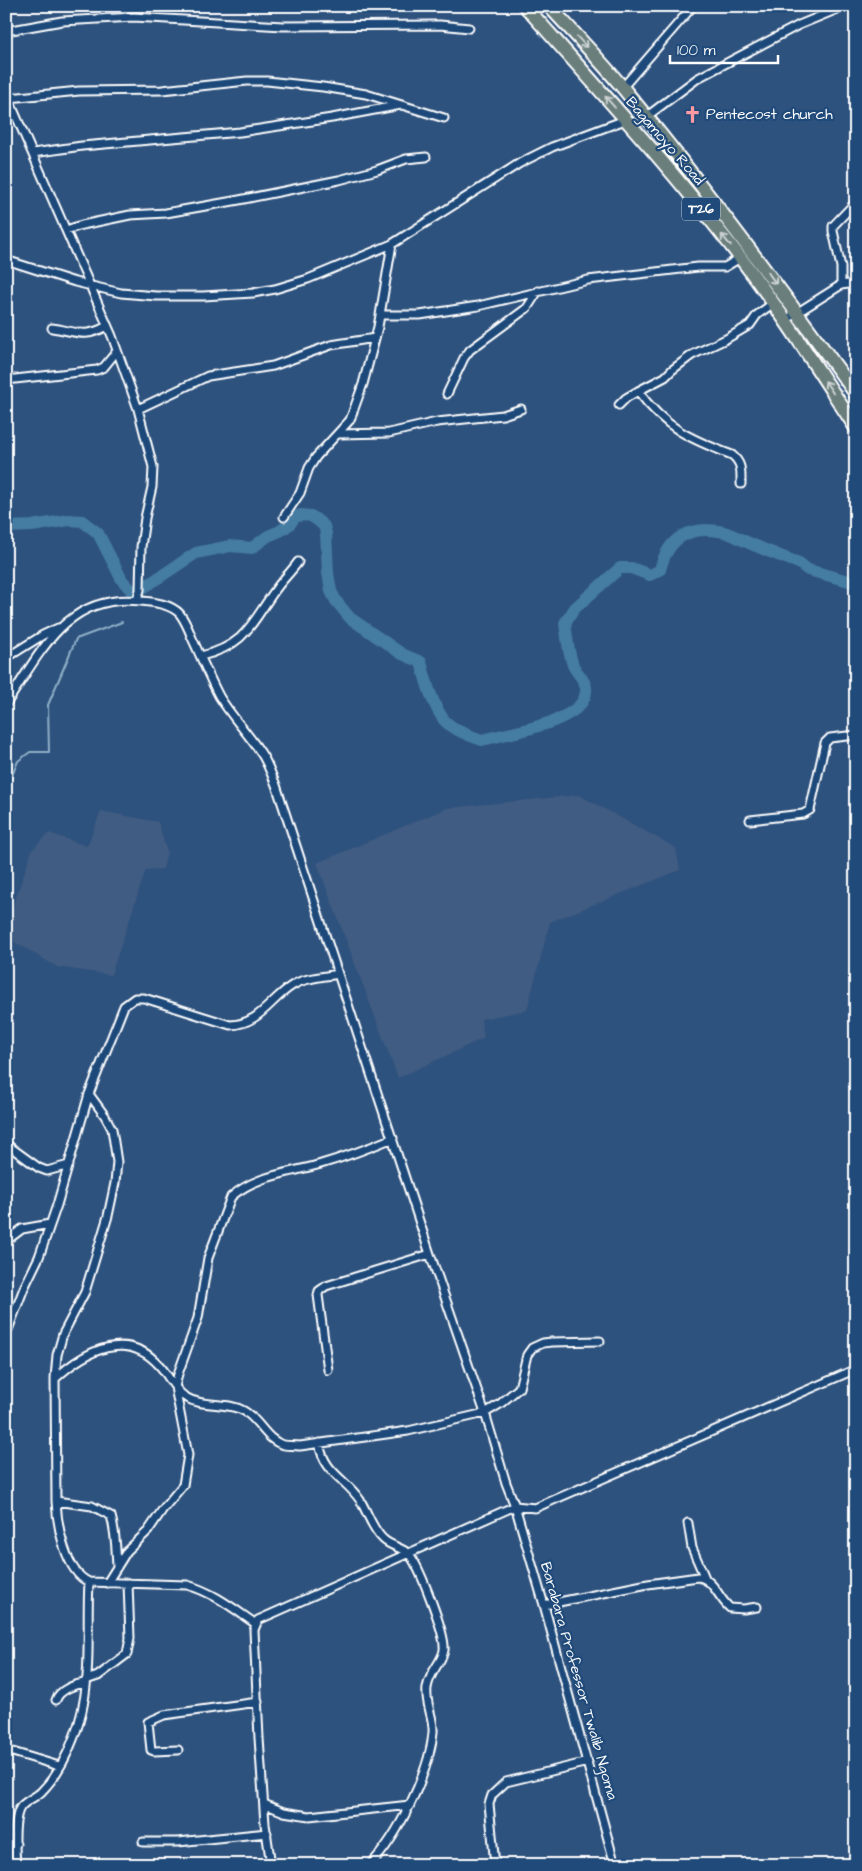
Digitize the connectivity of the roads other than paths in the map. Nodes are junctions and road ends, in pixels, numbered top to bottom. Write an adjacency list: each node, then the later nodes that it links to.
1 (525, 6): 12 (highway, Bagamoyo Road / T26, one-way to 1)
2 (549, 6): 7 (highway, Bagamoyo Road / T26, one-way to 7)
3 (693, 6): 7 (street)
4 (845, 6): 10 (street)
5 (469, 28): 6 (street)
6 (6, 31)
7 (623, 87): 10 (highway, Bagamoyo Road / T26)
8 (7, 96): 9 (street); 13 (street)
9 (401, 104): 11 (street); 13 (street)
10 (646, 117): 25 (highway, Bagamoyo Road / T26, one-way to 25)
11 (444, 118)
12 (626, 120): 17 (street); 18 (highway, Bagamoyo Road / T26, one-way to 12)
13 (33, 153): 16 (street)
14 (426, 157): 16 (street)
15 (856, 202): 21 (street)
16 (66, 230): 22 (street)
17 (392, 244): 22 (street); 26 (street)
18 (740, 258): 23 (street); 24 (highway, Bagamoyo Road / T26)
19 (6, 260): 22 (street)
20 (856, 283): 21 (street)
21 (842, 285): 25 (street)
22 (90, 286): 28 (street)
23 (538, 292): 26 (street); 34 (street)
24 (772, 304): 27 (highway, Bagamoyo Road / T26); 33 (street)
25 (797, 312): 27 (street); 35 (highway, Bagamoyo Road / T26)
26 (381, 315): 30 (street)
27 (784, 320): 39 (highway, Bagamoyo Road / T26, one-way to 27)
28 (107, 326): 29 (street); 31 (street)
29 (52, 328)
30 (375, 338): 37 (street); 40 (street)
31 (117, 351): 32 (street); 37 (street)
32 (6, 380)
33 (638, 391): 36 (street); 41 (street)
34 (447, 394)
35 (856, 394)
36 (619, 406)
37 (138, 409): 44 (street)
38 (522, 409): 40 (street)
39 (856, 428)
40 (338, 434): 42 (street)
41 (741, 484)
42 (284, 517)
43 (298, 562): 46 (street)
44 (137, 600): 45 (street, Barabara Professor Twalib Ngoma); 46 (street, Barabara Professor Twalib Ngoma)
45 (58, 628): 47 (street); 48 (street)
46 (201, 656): 51 (street, Barabara Professor Twalib Ngoma)
47 (6, 658)
48 (6, 704)
49 (856, 735): 50 (street)
50 (750, 820)
51 (338, 974): 52 (street); 53 (street, Barabara Professor Twalib Ngoma)
52 (89, 1094): 55 (street); 65 (street)
53 (393, 1138): 58 (street, Barabara Professor Twalib Ngoma); 66 (street)
54 (6, 1144): 55 (street)
55 (69, 1165): 56 (street)
56 (50, 1224): 57 (street); 59 (street)
57 (6, 1241)
58 (430, 1254): 63 (street); 67 (street, Barabara Professor Twalib Ngoma)
59 (16, 1313): 60 (street); 61 (street)
60 (6, 1319)
61 (6, 1336)
62 (600, 1342): 67 (street)
63 (328, 1370)
64 (855, 1371): 70 (street)
65 (55, 1378): 66 (street); 69 (street)
66 (175, 1387): 68 (street); 73 (street)
67 (485, 1413): 68 (street); 70 (street, Barabara Professor Twalib Ngoma)
68 (319, 1443): 72 (street)
69 (56, 1501): 73 (street); 75 (street)
70 (515, 1506): 72 (street); 78 (street, Barabara Professor Twalib Ngoma)
71 (688, 1523): 74 (street)
72 (409, 1554): 80 (street); 89 (street)
73 (117, 1567): 76 (street)
74 (705, 1578): 78 (street); 79 (street)
75 (89, 1582): 76 (street); 81 (street)
76 (106, 1583): 77 (street)
77 (128, 1583): 80 (street); 81 (street)
78 (544, 1605): 86 (street, Barabara Professor Twalib Ngoma)
79 (757, 1607)
80 (256, 1624): 83 (street)
81 (85, 1682): 82 (street); 87 (street)
82 (56, 1700)
83 (258, 1702): 85 (street); 88 (street)
84 (6, 1750): 87 (street)
85 (178, 1750)
86 (588, 1762): 97 (street); 98 (street, Barabara Professor Twalib Ngoma)
87 (59, 1766): 92 (street)
88 (264, 1804): 89 (street); 90 (street)
89 (410, 1805): 96 (street)
90 (266, 1833): 91 (street); 95 (street)
91 (143, 1842)
92 (16, 1844): 93 (street); 94 (street)
93 (6, 1845)
94 (16, 1865)
95 (271, 1865)
96 (370, 1865)
97 (495, 1865)
98 (615, 1865)

